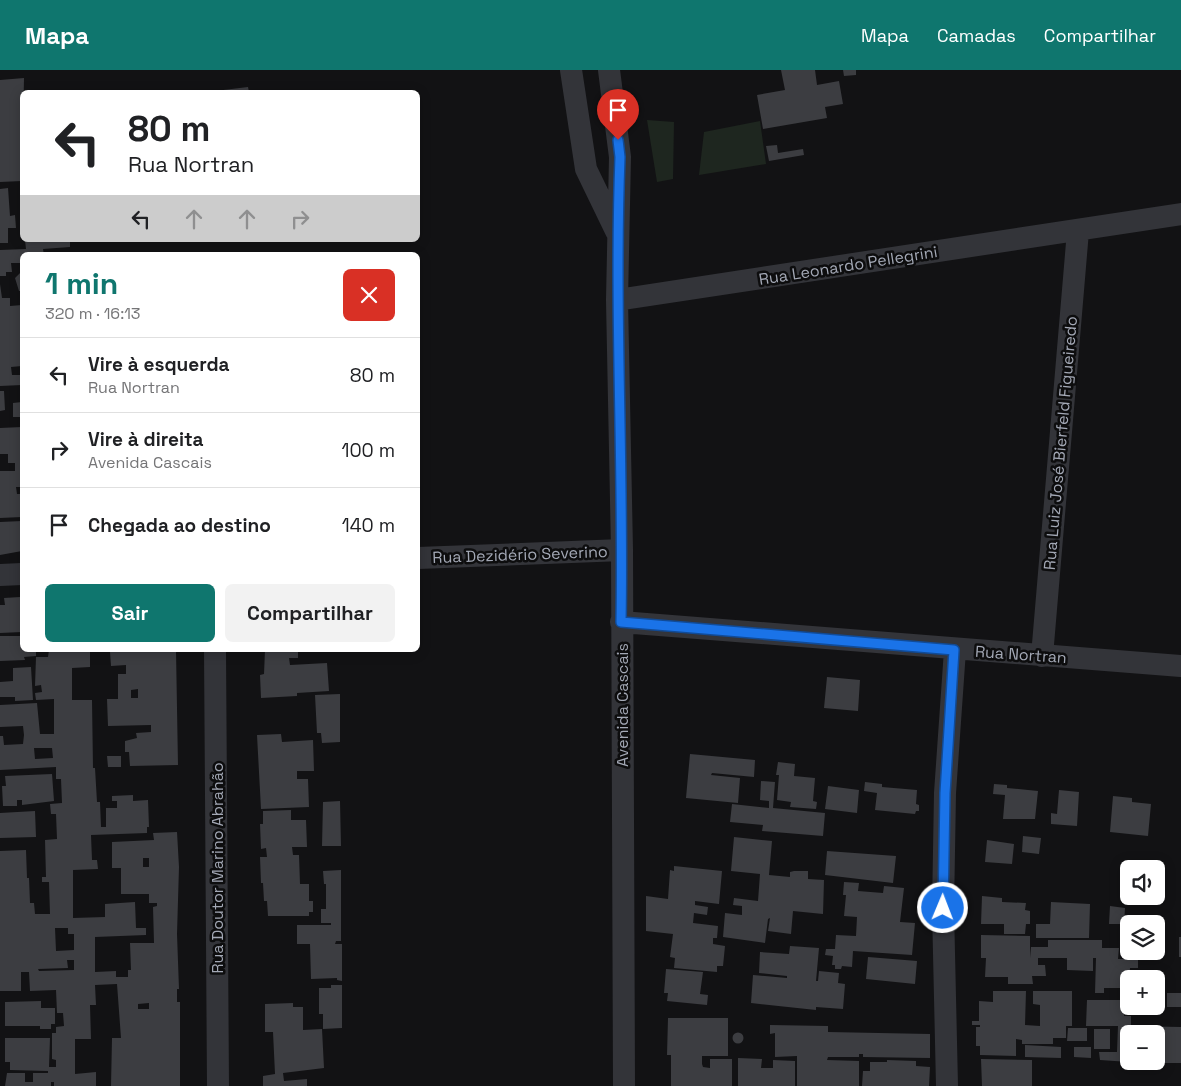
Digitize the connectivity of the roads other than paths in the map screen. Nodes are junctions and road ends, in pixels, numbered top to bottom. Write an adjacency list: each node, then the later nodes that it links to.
1 (571, 70): 5 (street, Avenida Cascais)
2 (609, 70): 5 (street, Avenida Cascais)
3 (1181, 214): 4 (street, Rua Leonardo Pellegrini)
4 (1078, 231): 6 (street, Rua Leonardo Pellegrini); 14 (street, Rua Luiz José Bierfeld Figueiredo)
5 (617, 234): 6 (street, Avenida Cascais)
6 (617, 300): 7 (street, Avenida Cascais)
7 (622, 550): 8 (street, Rua Dezidério Severino); 11 (street, Avenida Cascais)
8 (420, 558)
9 (20, 574): 10 (street)
10 (0, 575)
11 (621, 622): 12 (street, Rua Nortran); 17 (street, Avenida Cascais)
12 (954, 650): 14 (street, Rua Nortran); 18 (street)
13 (215, 652): 16 (street, Rua Doutor Marino Abrahão)
14 (1042, 656): 15 (street, Rua Nortran)
15 (1181, 666)
16 (218, 1086)
17 (624, 1086)
18 (947, 1086)

